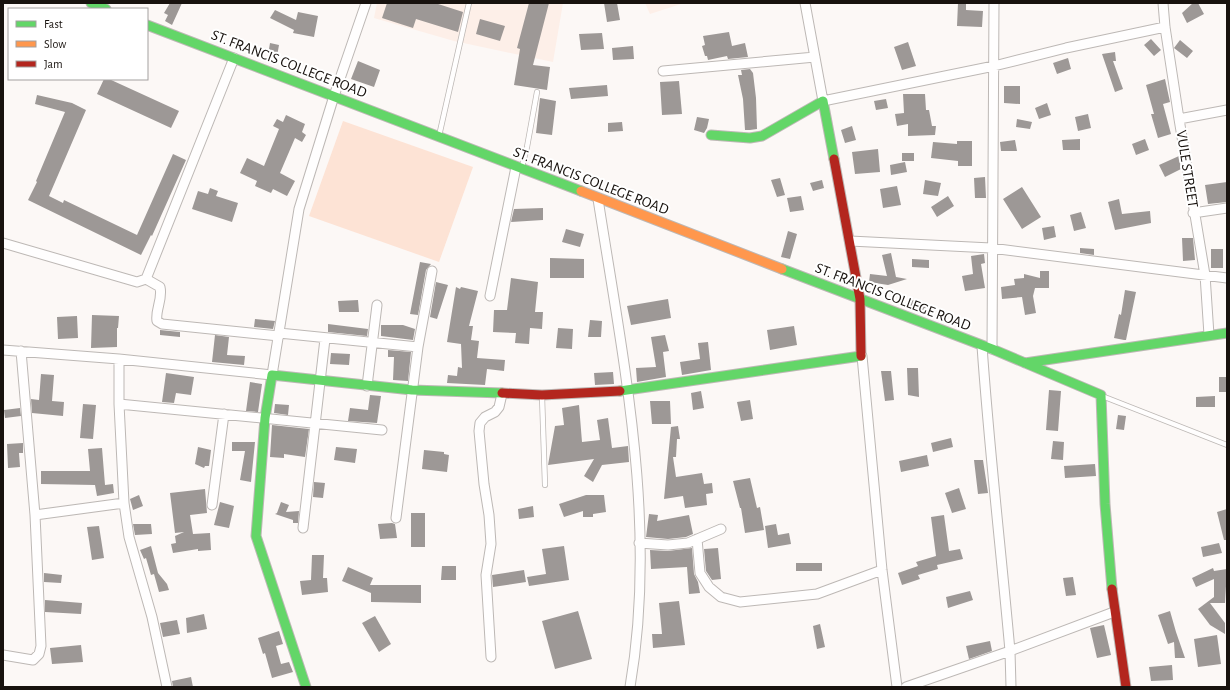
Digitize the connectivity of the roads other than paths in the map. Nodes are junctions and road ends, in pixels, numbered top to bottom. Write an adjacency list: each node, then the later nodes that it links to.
1 (91, 3): 7 (main road)
2 (366, 3): 15 (street)
3 (468, 3): 20 (lane)
4 (805, 3): 10 (street)
5 (994, 3): 12 (street)
6 (1164, 3): 9 (street, VULE STREET)
7 (104, 8)
8 (148, 25): 11 (main road, ST. FRANCIS COLLEGE ROAD)
9 (1165, 28): 12 (street); 18 (street, VULE STREET)
10 (815, 57): 13 (street); 16 (street)
11 (234, 58): 15 (main road, ST. FRANCIS COLLEGE ROAD); 30 (street)
12 (994, 66): 16 (street); 27 (street)
13 (663, 71)
14 (537, 92): 21 (lane)
15 (334, 96): 20 (main road, ST. FRANCIS COLLEGE ROAD); 36 (street)
16 (823, 101): 19 (main road); 25 (main road)
17 (1227, 110): 18 (street)
18 (1179, 119): 24 (street, VULE STREET)
19 (711, 135)
20 (438, 137): 21 (main road, ST. FRANCIS COLLEGE ROAD)
21 (519, 168): 22 (main road, ST. FRANCIS COLLEGE ROAD); 32 (street)
22 (598, 199): 33 (main road, ST. FRANCIS COLLEGE ROAD); 52 (street)
23 (1227, 208): 24 (street)
24 (1193, 213): 29 (street, VULE STREET)
25 (850, 241): 27 (street); 33 (main road)
26 (3, 243): 30 (street)
27 (991, 248): 29 (street); 42 (street)
28 (432, 271): 41 (street)
29 (1204, 275): 31 (street); 37 (street, VULE STREET)
30 (146, 278): 36 (street)
31 (1227, 278)
32 (490, 296)
33 (860, 299): 40 (main road, ST. FRANCIS COLLEGE ROAD); 45 (main road)
34 (376, 305): 39 (street)
35 (1227, 333): 37 (main road)
36 (279, 335): 38 (street); 48 (street)
37 (1209, 335): 47 (main road)
38 (325, 339): 39 (street); 49 (street)
39 (372, 341): 41 (street); 50 (street)
40 (982, 346): 42 (main road, ST. FRANCIS COLLEGE ROAD); 73 (street)
41 (418, 347): 51 (street)
42 (992, 349): 47 (main road, ST. FRANCIS COLLEGE ROAD)
43 (3, 350): 44 (street)
44 (22, 351): 46 (street); 65 (street)
45 (862, 356): 52 (main road); 71 (street)
46 (119, 359): 48 (street); 56 (street)
47 (1025, 363): 55 (main road, ST. FRANCIS COLLEGE ROAD)
48 (272, 375): 49 (main road); 58 (main road)
49 (320, 380): 50 (main road); 59 (street)
50 (367, 386): 51 (main road)
51 (412, 390): 53 (main road); 66 (street)
52 (628, 391): 54 (main road); 70 (street)
53 (502, 394): 54 (main road); 75 (street)
54 (542, 395): 62 (lane)
55 (1101, 395): 61 (lane); 72 (main road)
56 (118, 404): 57 (street); 63 (street)
57 (224, 414): 58 (street); 64 (street)
58 (265, 418): 59 (street); 77 (main road)
59 (316, 423): 60 (street); 67 (street)
60 (382, 430)
61 (1227, 445)
62 (545, 485)
63 (124, 502): 65 (street); 76 (street)
64 (212, 506)
65 (35, 515): 74 (street)
66 (396, 518)
67 (303, 528)
68 (721, 529): 69 (street)
69 (698, 539): 70 (street); 71 (street)
70 (639, 543): 78 (street)
71 (882, 570): 79 (street)
72 (1114, 612): 73 (street); 82 (main road)
73 (1010, 652): 80 (street); 81 (street)
74 (3, 655)
75 (491, 657)
76 (167, 687)
77 (306, 687)
78 (630, 687)
79 (897, 687)
80 (906, 687)
81 (1011, 687)
82 (1126, 687)

